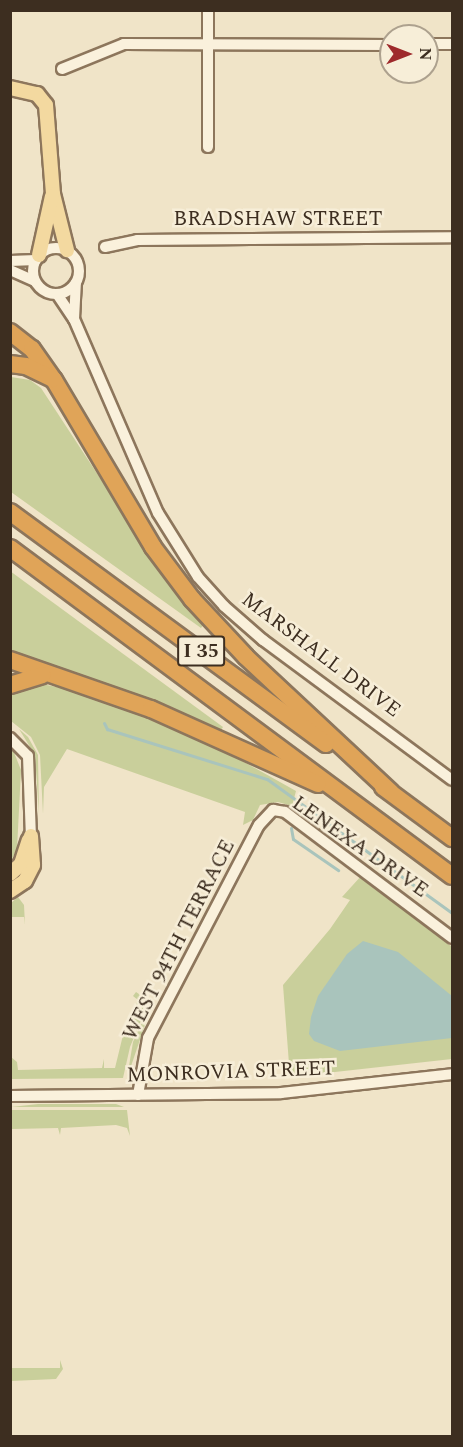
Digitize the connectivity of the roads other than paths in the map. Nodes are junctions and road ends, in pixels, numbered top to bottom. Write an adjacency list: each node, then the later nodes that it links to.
1 (208, 10): 3 (street)
2 (379, 45): 3 (street)
3 (208, 46): 4 (street); 6 (street)
4 (62, 69)
5 (10, 88): 7 (main road)
6 (208, 147)
7 (53, 194): 10 (main road); 11 (main road)
8 (453, 237): 9 (street, BRADSHAW STREET)
9 (105, 247)
10 (67, 250): 11 (street); 15 (street)
11 (37, 257): 12 (street); 14 (street)
12 (10, 261)
13 (10, 270): 14 (street)
14 (35, 281): 16 (street)
15 (76, 283): 16 (street); 17 (street, MARSHALL DRIVE)
16 (57, 294): 17 (street, MARSHALL DRIVE)
17 (74, 319): 27 (street, MARSHALL DRIVE)
18 (10, 332): 20 (highway)
19 (10, 364): 20 (highway)
20 (54, 380): 28 (highway)
21 (10, 512): 28 (highway, I 35)
22 (10, 548): 29 (highway, I 35)
23 (10, 660): 24 (highway)
24 (47, 674): 25 (highway); 29 (highway)
25 (10, 685)
26 (10, 738): 31 (street)
27 (453, 780)
28 (391, 792): 32 (highway, I 35)
29 (341, 793): 34 (highway, I 35)
30 (273, 810): 36 (street, LENEXA DRIVE); 38 (street, WEST 94TH TERRACE)
31 (31, 836): 33 (main road); 35 (main road)
32 (453, 838)
33 (10, 874)
34 (453, 876)
35 (10, 891)
36 (453, 938)
37 (453, 1074): 38 (street, MONROVIA STREET)
38 (138, 1095): 39 (street, MONROVIA STREET)
39 (10, 1096)

